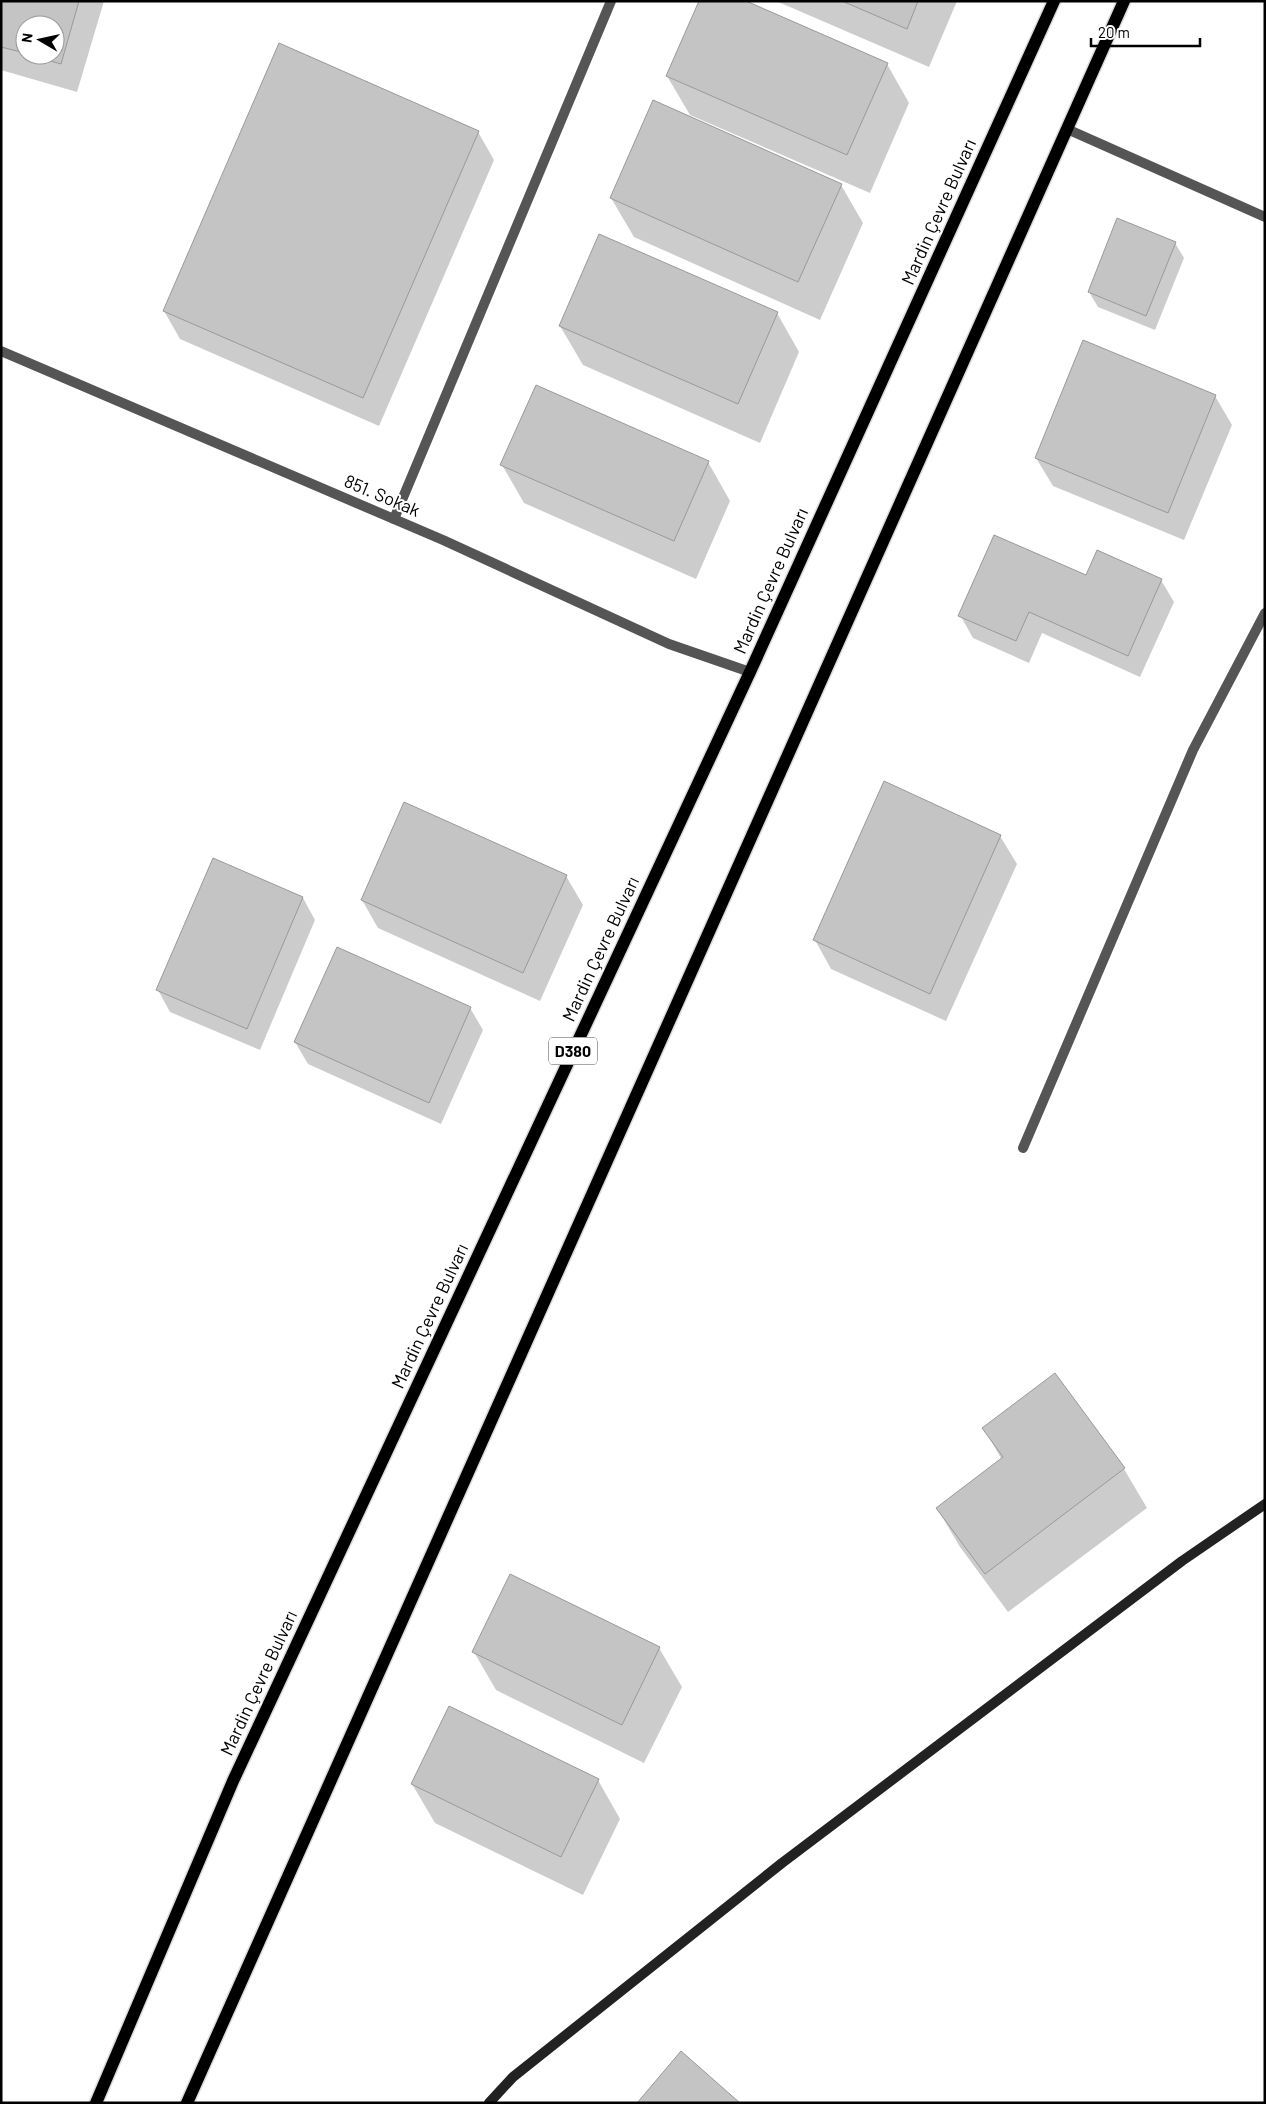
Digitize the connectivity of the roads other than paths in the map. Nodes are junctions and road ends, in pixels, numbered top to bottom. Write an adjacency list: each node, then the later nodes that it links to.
1 (611, 1): 7 (street)
2 (1054, 1): 9 (main road, Mardin Çevre Bulvarı / D380)
3 (1124, 1): 4 (main road)
4 (1067, 129): 5 (street); 13 (main road)
5 (1265, 217)
6 (1, 351): 7 (street, 851. Sokak)
7 (394, 519): 9 (street, 851. Sokak)
8 (1265, 613): 10 (street)
9 (750, 672): 12 (main road, Mardin Çevre Bulvarı / D380)
10 (1023, 1148)
11 (1265, 1504): 14 (main road)
12 (96, 2103)
13 (187, 2103)
14 (489, 2103)

